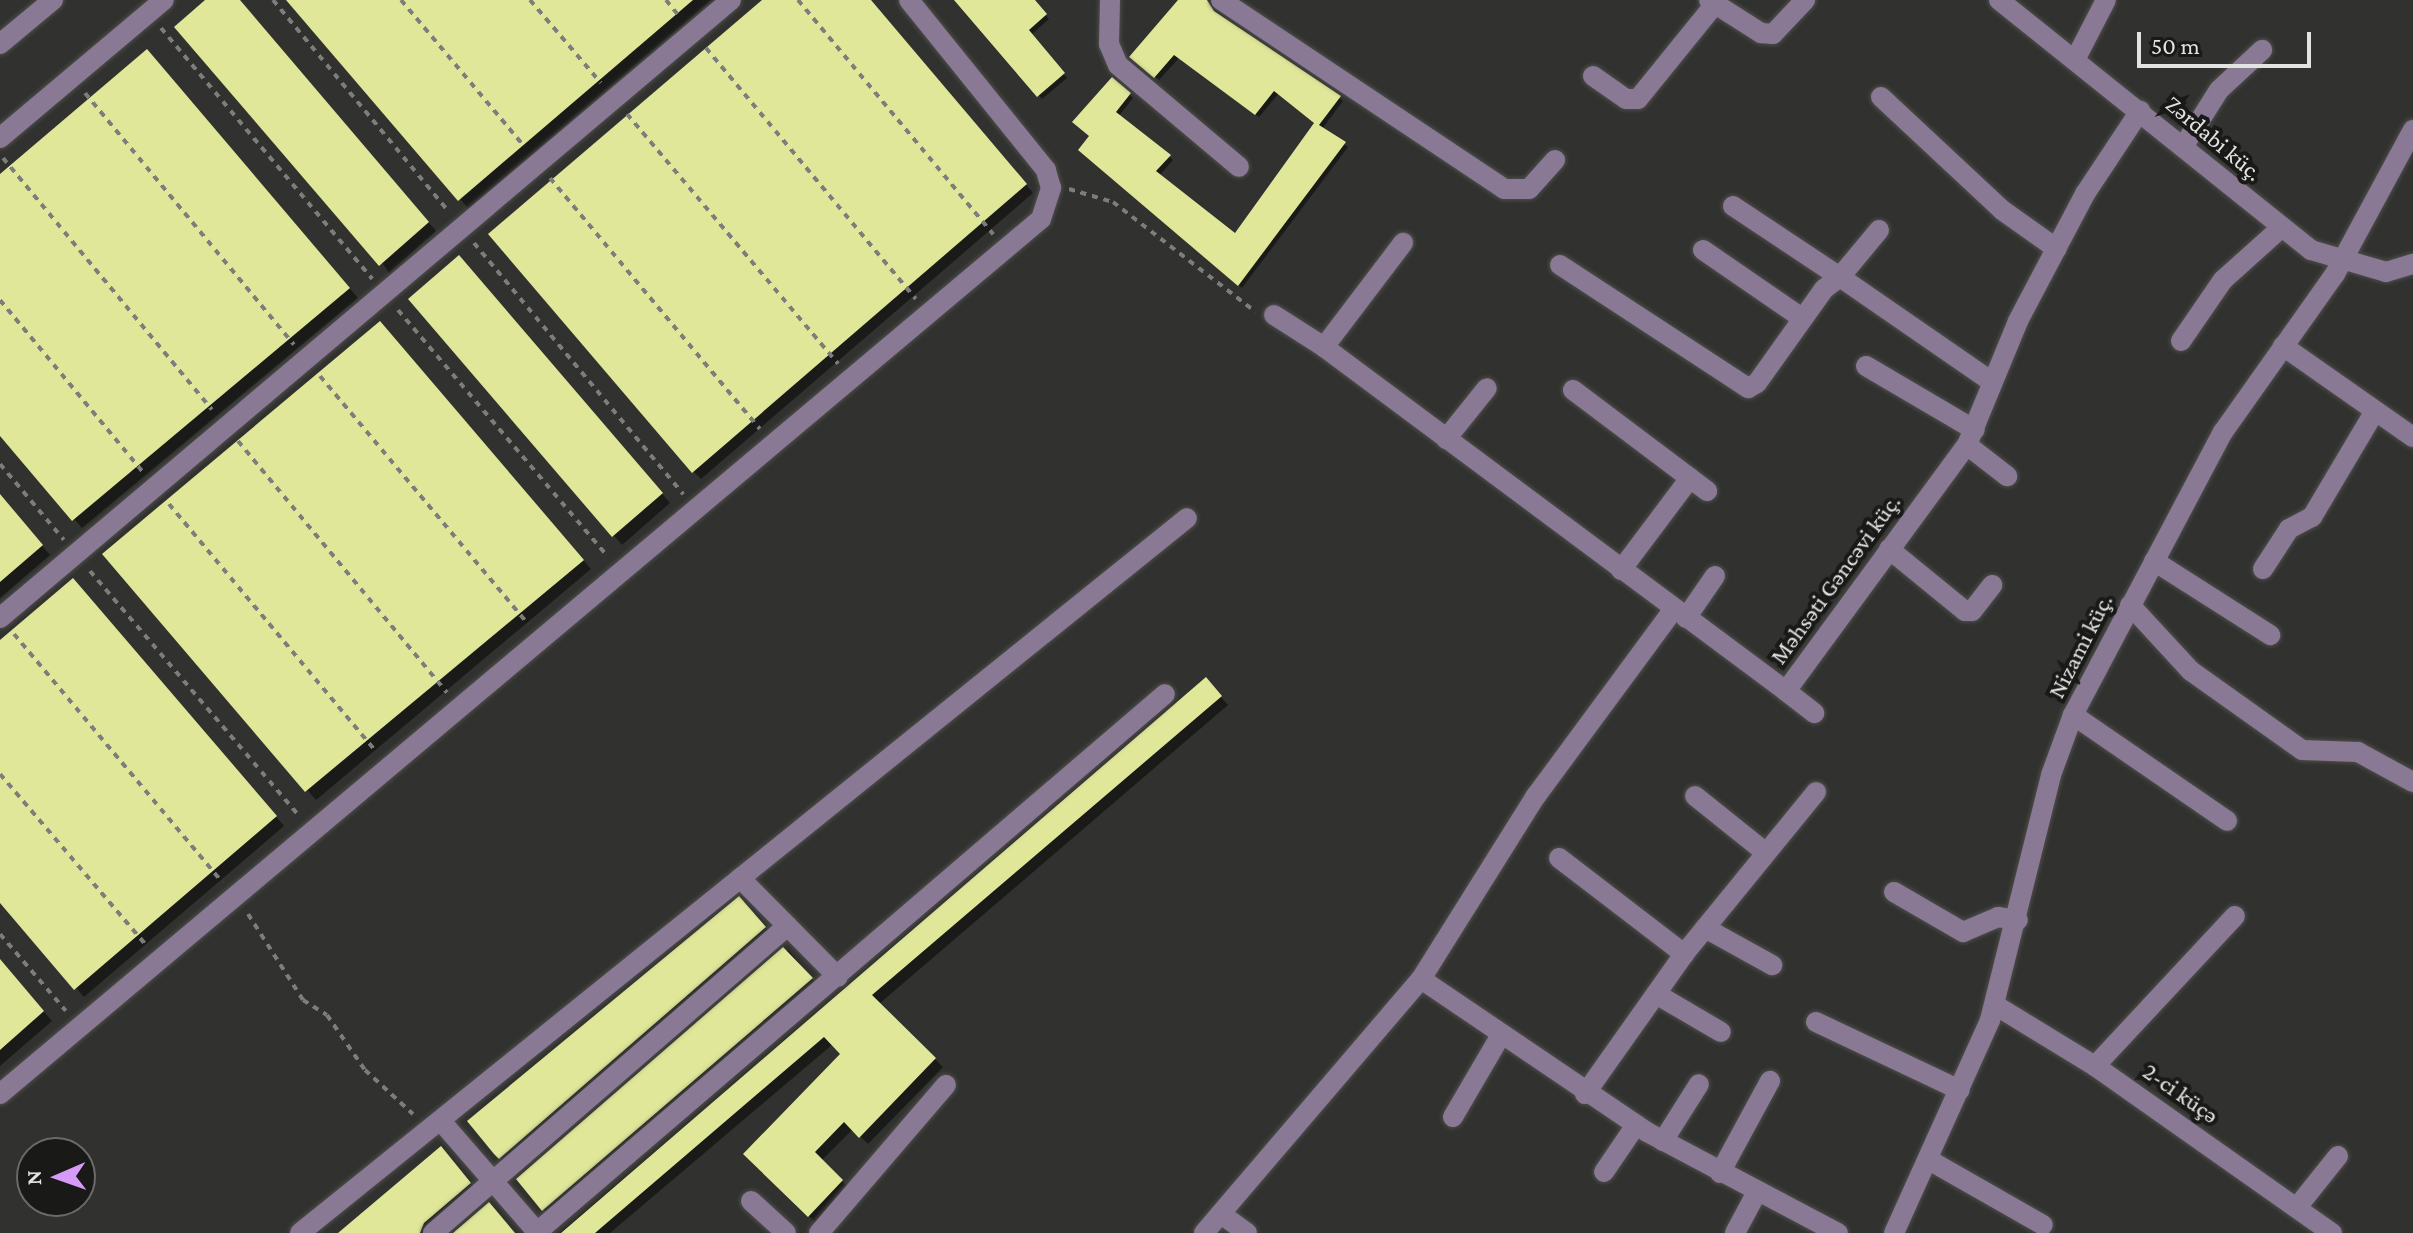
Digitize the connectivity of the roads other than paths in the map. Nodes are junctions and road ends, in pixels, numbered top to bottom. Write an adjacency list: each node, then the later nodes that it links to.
1 (53, 0): 11 (street)
2 (164, 0): 18 (street)
3 (731, 0): 57 (street)
4 (909, 0): 89 (street)
5 (1110, 0): 21 (street)
6 (1221, 0): 20 (street)
7 (1805, 0): 10 (street)
8 (1999, 0): 13 (street, Zərdabi küç.)
9 (2106, 0): 13 (street)
10 (1712, 2): 14 (street)
11 (0, 44)
12 (2262, 50): 19 (street)
13 (2076, 58): 16 (street, Zərdabi küç.)
14 (1593, 76)
15 (1881, 97): 26 (street)
16 (2140, 111): 19 (street, Zərdabi küç.); 26 (street, Məhsəti Gəncəvi küç.)
17 (2413, 130): 28 (street, Nizami küç.)
18 (0, 138)
19 (2183, 147): 23 (street, Zərdabi küç.)
20 (1555, 160)
21 (1239, 167)
22 (1733, 206): 31 (street)
23 (2281, 228): 28 (street, Zərdabi küç.); 34 (street)
24 (1879, 230): 31 (street)
25 (1403, 243): 36 (street)
26 (2057, 249): 38 (street, Məhsəti Gəncəvi küç.)
27 (1703, 250): 33 (street)
28 (2342, 263): 29 (street, Zərdabi küç.); 35 (street, Nizami küç.)
29 (2413, 264)
30 (1560, 265): 33 (street)
31 (1840, 277): 33 (street); 38 (street)
32 (1274, 315): 36 (street, Məhsəti Gəncəvi küç.)
33 (1802, 318)
34 (2181, 341)
35 (2283, 346): 41 (street); 50 (street, Nizami küç.)
36 (1324, 347): 44 (street, Məhsəti Gəncəvi küç.)
37 (1866, 366): 42 (street)
38 (1991, 381): 42 (street, Məhsəti Gəncəvi küç.)
39 (1487, 388): 44 (street)
40 (1573, 390): 46 (street)
41 (2375, 411): 43 (street); 51 (street)
42 (1971, 437): 45 (street); 49 (street, Məhsəti Gəncəvi küç.)
43 (2413, 437)
44 (1446, 439): 52 (street, Məhsəti Gəncəvi küç.)
45 (2007, 476)
46 (1690, 478): 47 (street); 52 (street)
47 (1707, 491)
48 (1187, 518): 69 (street)
49 (1889, 549): 54 (street); 59 (street, Məhsəti Gəncəvi küç.)
50 (2154, 561): 55 (street, Nizami küç.); 58 (street)
51 (2263, 569)
52 (1621, 570): 56 (street, Məhsəti Gəncəvi küç.)
53 (1715, 576): 56 (street)
54 (1992, 585)
55 (2130, 605): 62 (street, Nizami küç.); 63 (street)
56 (1680, 614): 59 (street, Məhsəti Gəncəvi küç.); 78 (street)
57 (0, 618)
58 (2270, 635)
59 (1786, 691): 61 (street)
60 (1165, 694): 77 (street)
61 (1814, 713)
62 (2073, 715): 66 (street); 72 (street, Nizami küç.)
63 (2413, 782)
64 (1816, 792): 67 (street)
65 (1695, 796): 67 (street)
66 (2227, 821)
67 (1765, 852): 74 (street)
68 (1559, 858): 75 (street)
69 (740, 878): 73 (street); 92 (street)
70 (1894, 892): 72 (street)
71 (2235, 916): 84 (street)
72 (2018, 920): 80 (street, Nizami küç.)
73 (787, 926): 77 (street); 99 (street)
74 (1705, 928): 75 (street); 76 (street)
75 (1684, 954): 79 (street)
76 (1772, 965)
77 (838, 977): 107 (street)
78 (1421, 979): 83 (street); 103 (street)
79 (1656, 994): 82 (street); 90 (street)
80 (1995, 1005): 84 (street, 2-ci küçə); 88 (street, Nizami küç.)
81 (1816, 1022): 88 (street)
82 (1721, 1032)
83 (1501, 1035): 90 (street); 91 (street)
84 (2095, 1066): 102 (street, 2-ci küçə)
85 (1770, 1081): 98 (street)
86 (1699, 1084): 94 (street)
87 (946, 1085): 109 (street)
88 (1960, 1090): 96 (street, Nizami küç.)
89 (0, 1094)
90 (1585, 1094): 93 (street)
91 (1453, 1117)
92 (441, 1121): 99 (street); 105 (street)
93 (1636, 1125): 94 (street); 97 (street)
94 (1663, 1141): 98 (street)
95 (2338, 1156): 102 (street)
96 (1929, 1160): 104 (street); 114 (street, Nizami küç.)
97 (1604, 1172)
98 (1720, 1173): 100 (street)
99 (495, 1182): 106 (street); 107 (street)
100 (1757, 1192): 112 (street); 113 (street)
101 (751, 1201): 108 (street)
102 (2298, 1206): 115 (street, 2-ci küçə)
103 (1221, 1214): 110 (street); 111 (street)
104 (2043, 1225)
105 (300, 1233)
106 (433, 1233)
107 (537, 1233)
108 (786, 1233)
109 (819, 1233)
110 (1204, 1233)
111 (1247, 1233)
112 (1735, 1233)
113 (1838, 1233)
114 (1894, 1233)
115 (2332, 1233)

